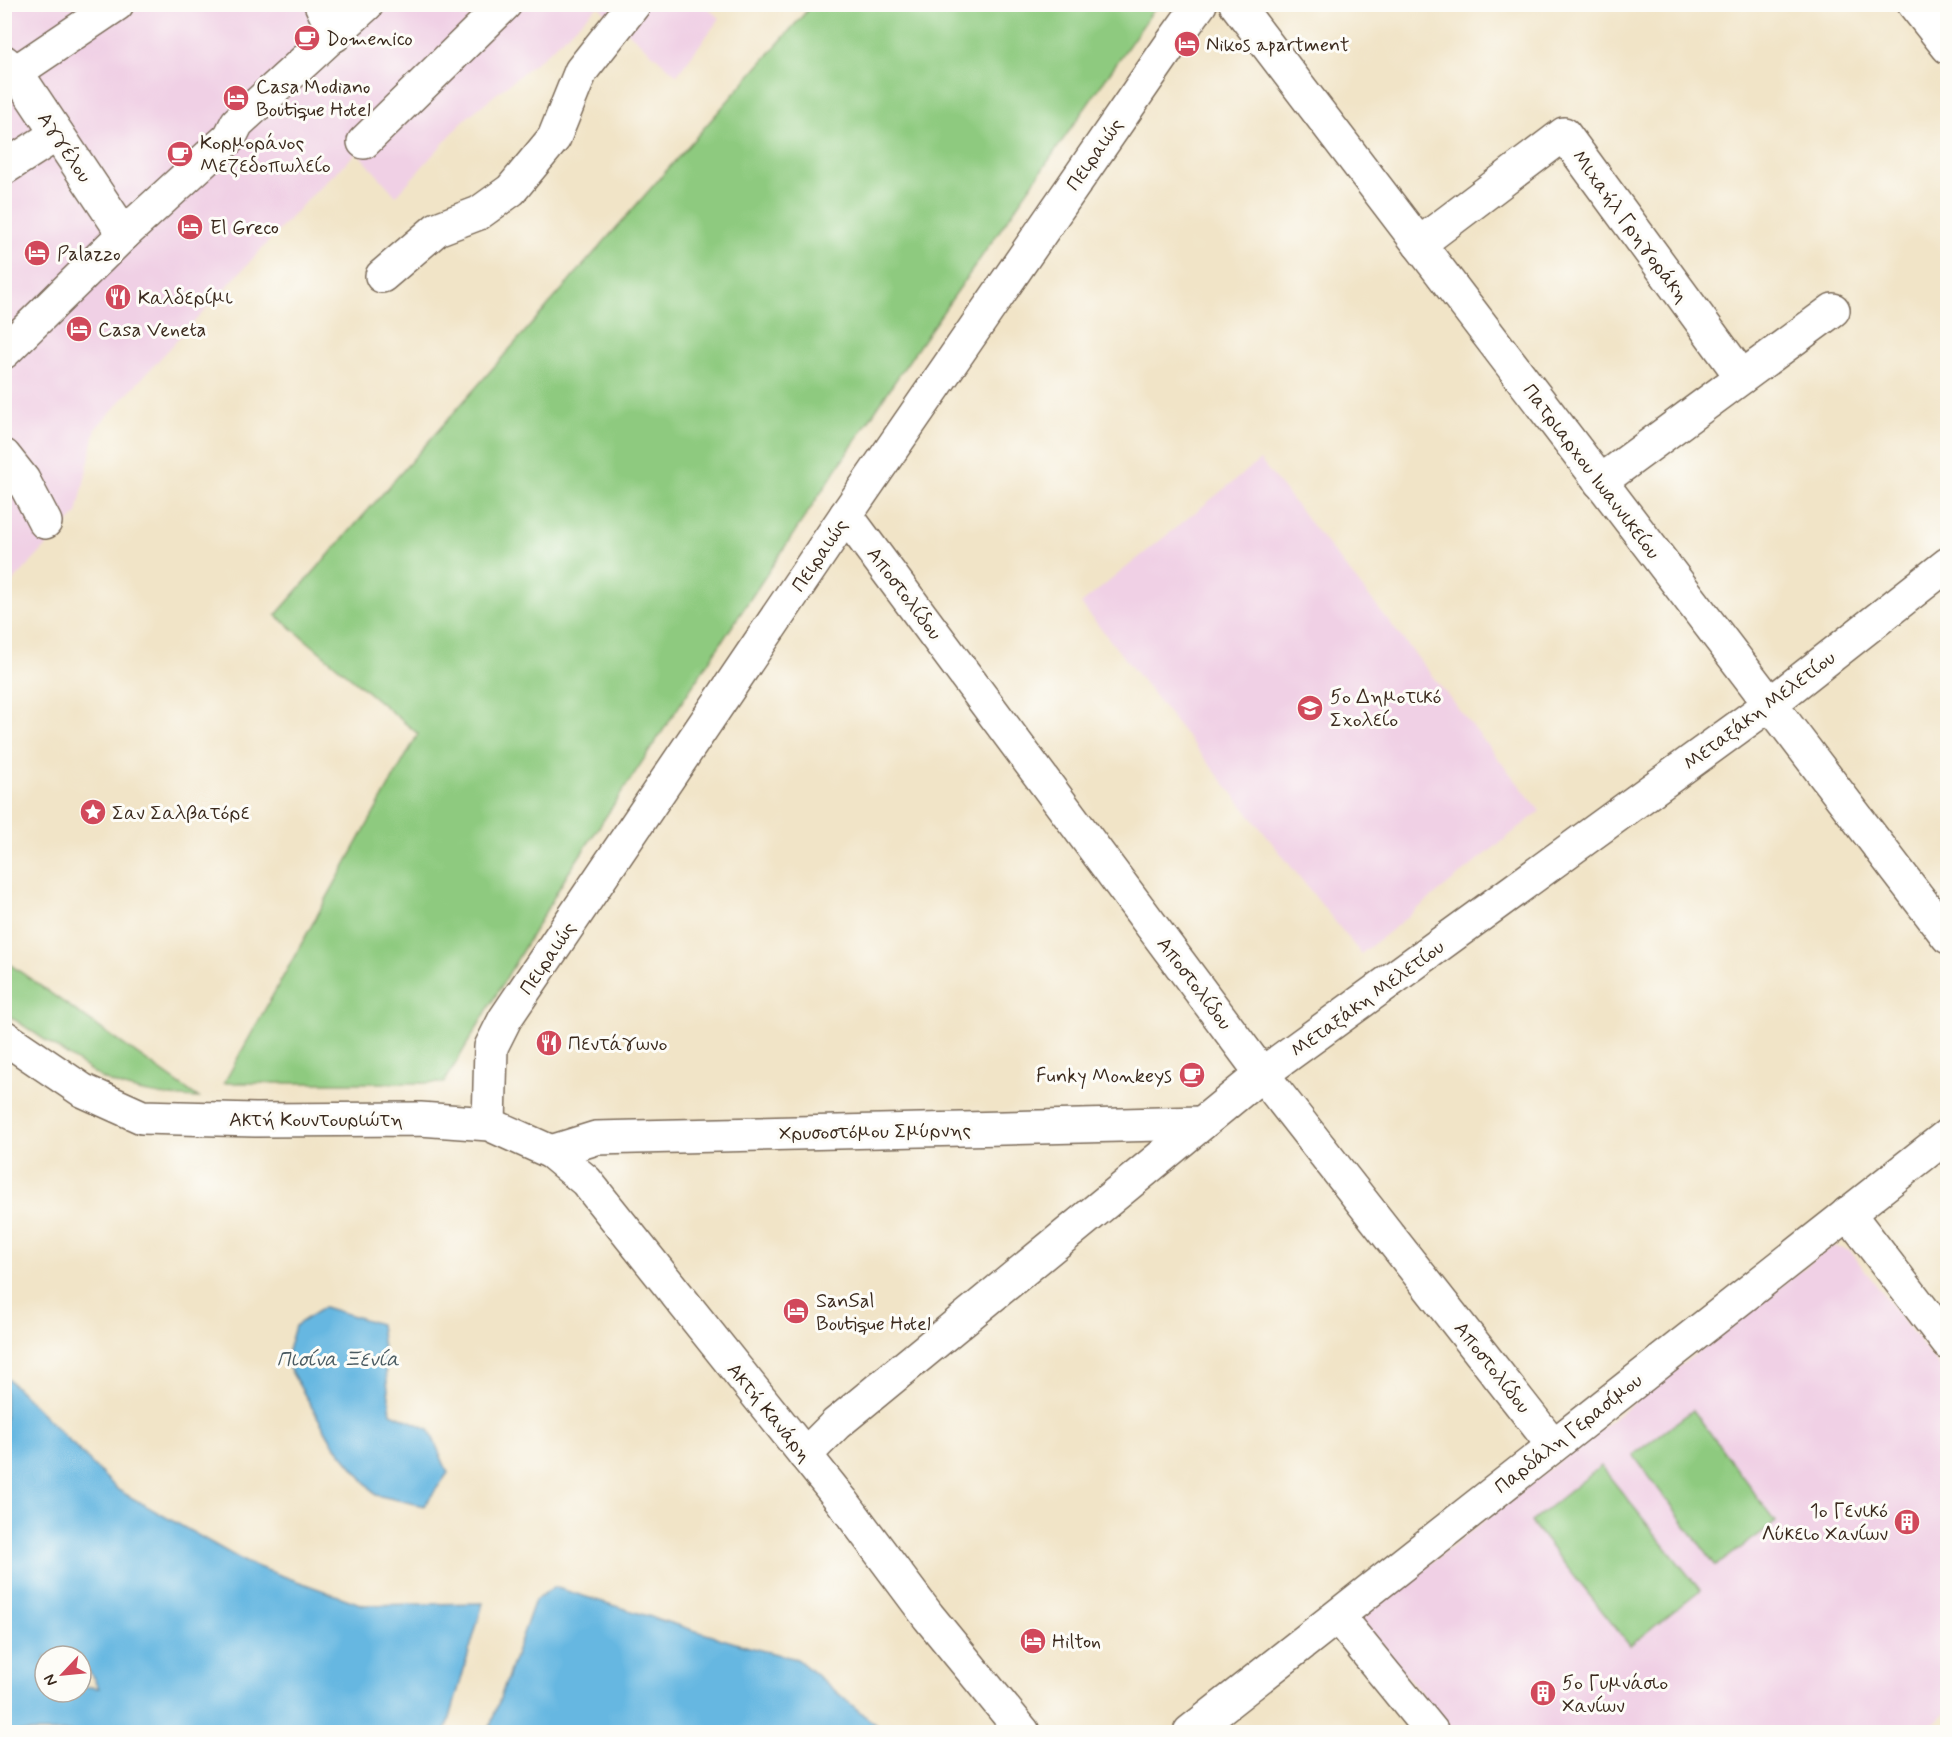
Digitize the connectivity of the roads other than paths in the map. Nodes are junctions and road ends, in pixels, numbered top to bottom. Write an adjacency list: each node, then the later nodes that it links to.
1 (117, 4): 11 (street)
2 (321, 4): 9 (street)
3 (367, 4): 9 (street)
4 (505, 4): 13 (street)
5 (634, 4): 17 (street)
6 (1200, 4): 23 (street, Πειραιώς)
7 (1236, 4): 16 (street, Πατριαρχου Ιωαννικείου)
8 (1914, 4): 10 (street)
9 (335, 35): 15 (street)
10 (1947, 47)
11 (10, 67): 12 (street, Αγγέλου)
12 (57, 134): 14 (street); 15 (street, Αγγέλου)
13 (364, 142)
14 (4, 168)
15 (124, 234): 19 (street)
16 (1419, 244): 20 (street, Μιχαήλ Γρηγοράκη); 22 (street, Πατριαρχου Ιωαννικείου)
17 (382, 276)
18 (1833, 310): 20 (street)
19 (5, 349)
20 (1742, 377): 22 (street)
21 (4, 456): 24 (street)
22 (1600, 482): 26 (street, Πατριαρχου Ιωαννικείου)
23 (846, 515): 29 (street, Αποστολίδου); 31 (street, Πειραιώς)
24 (45, 522)
25 (1947, 564): 26 (street, Μεταξάκη Μελετίου)
26 (1770, 704): 27 (street, Πατριαρχου Ιωαννικείου); 29 (street, Μεταξάκη Μελετίου)
27 (1947, 937)
28 (4, 1036): 31 (street, Ακτή Κουντουριώτη)
29 (1262, 1074): 30 (street, Μεταξάκη Μελετίου); 36 (street, Αποστολίδου)
30 (1202, 1123): 33 (street, Χρυσοστόμου Σμύρνης); 37 (street, Μεταξάκη Μελετίου)
31 (489, 1124): 33 (street, Ακτή Κανάρη)
32 (1947, 1135): 34 (street, Παρδάλη Γερασίμου)
33 (551, 1152): 37 (street, Ακτή Κανάρη)
34 (1848, 1213): 35 (street); 36 (street, Παρδάλη Γερασίμου)
35 (1947, 1343)
36 (1553, 1445): 38 (street, Παρδάλη Γερασίμου)
37 (806, 1455): 39 (street, Ακτή Κανάρη)
38 (1338, 1617): 40 (street, Παρδάλη Γερασίμου); 41 (street)
39 (1023, 1732)
40 (1190, 1732)
41 (1432, 1732)

